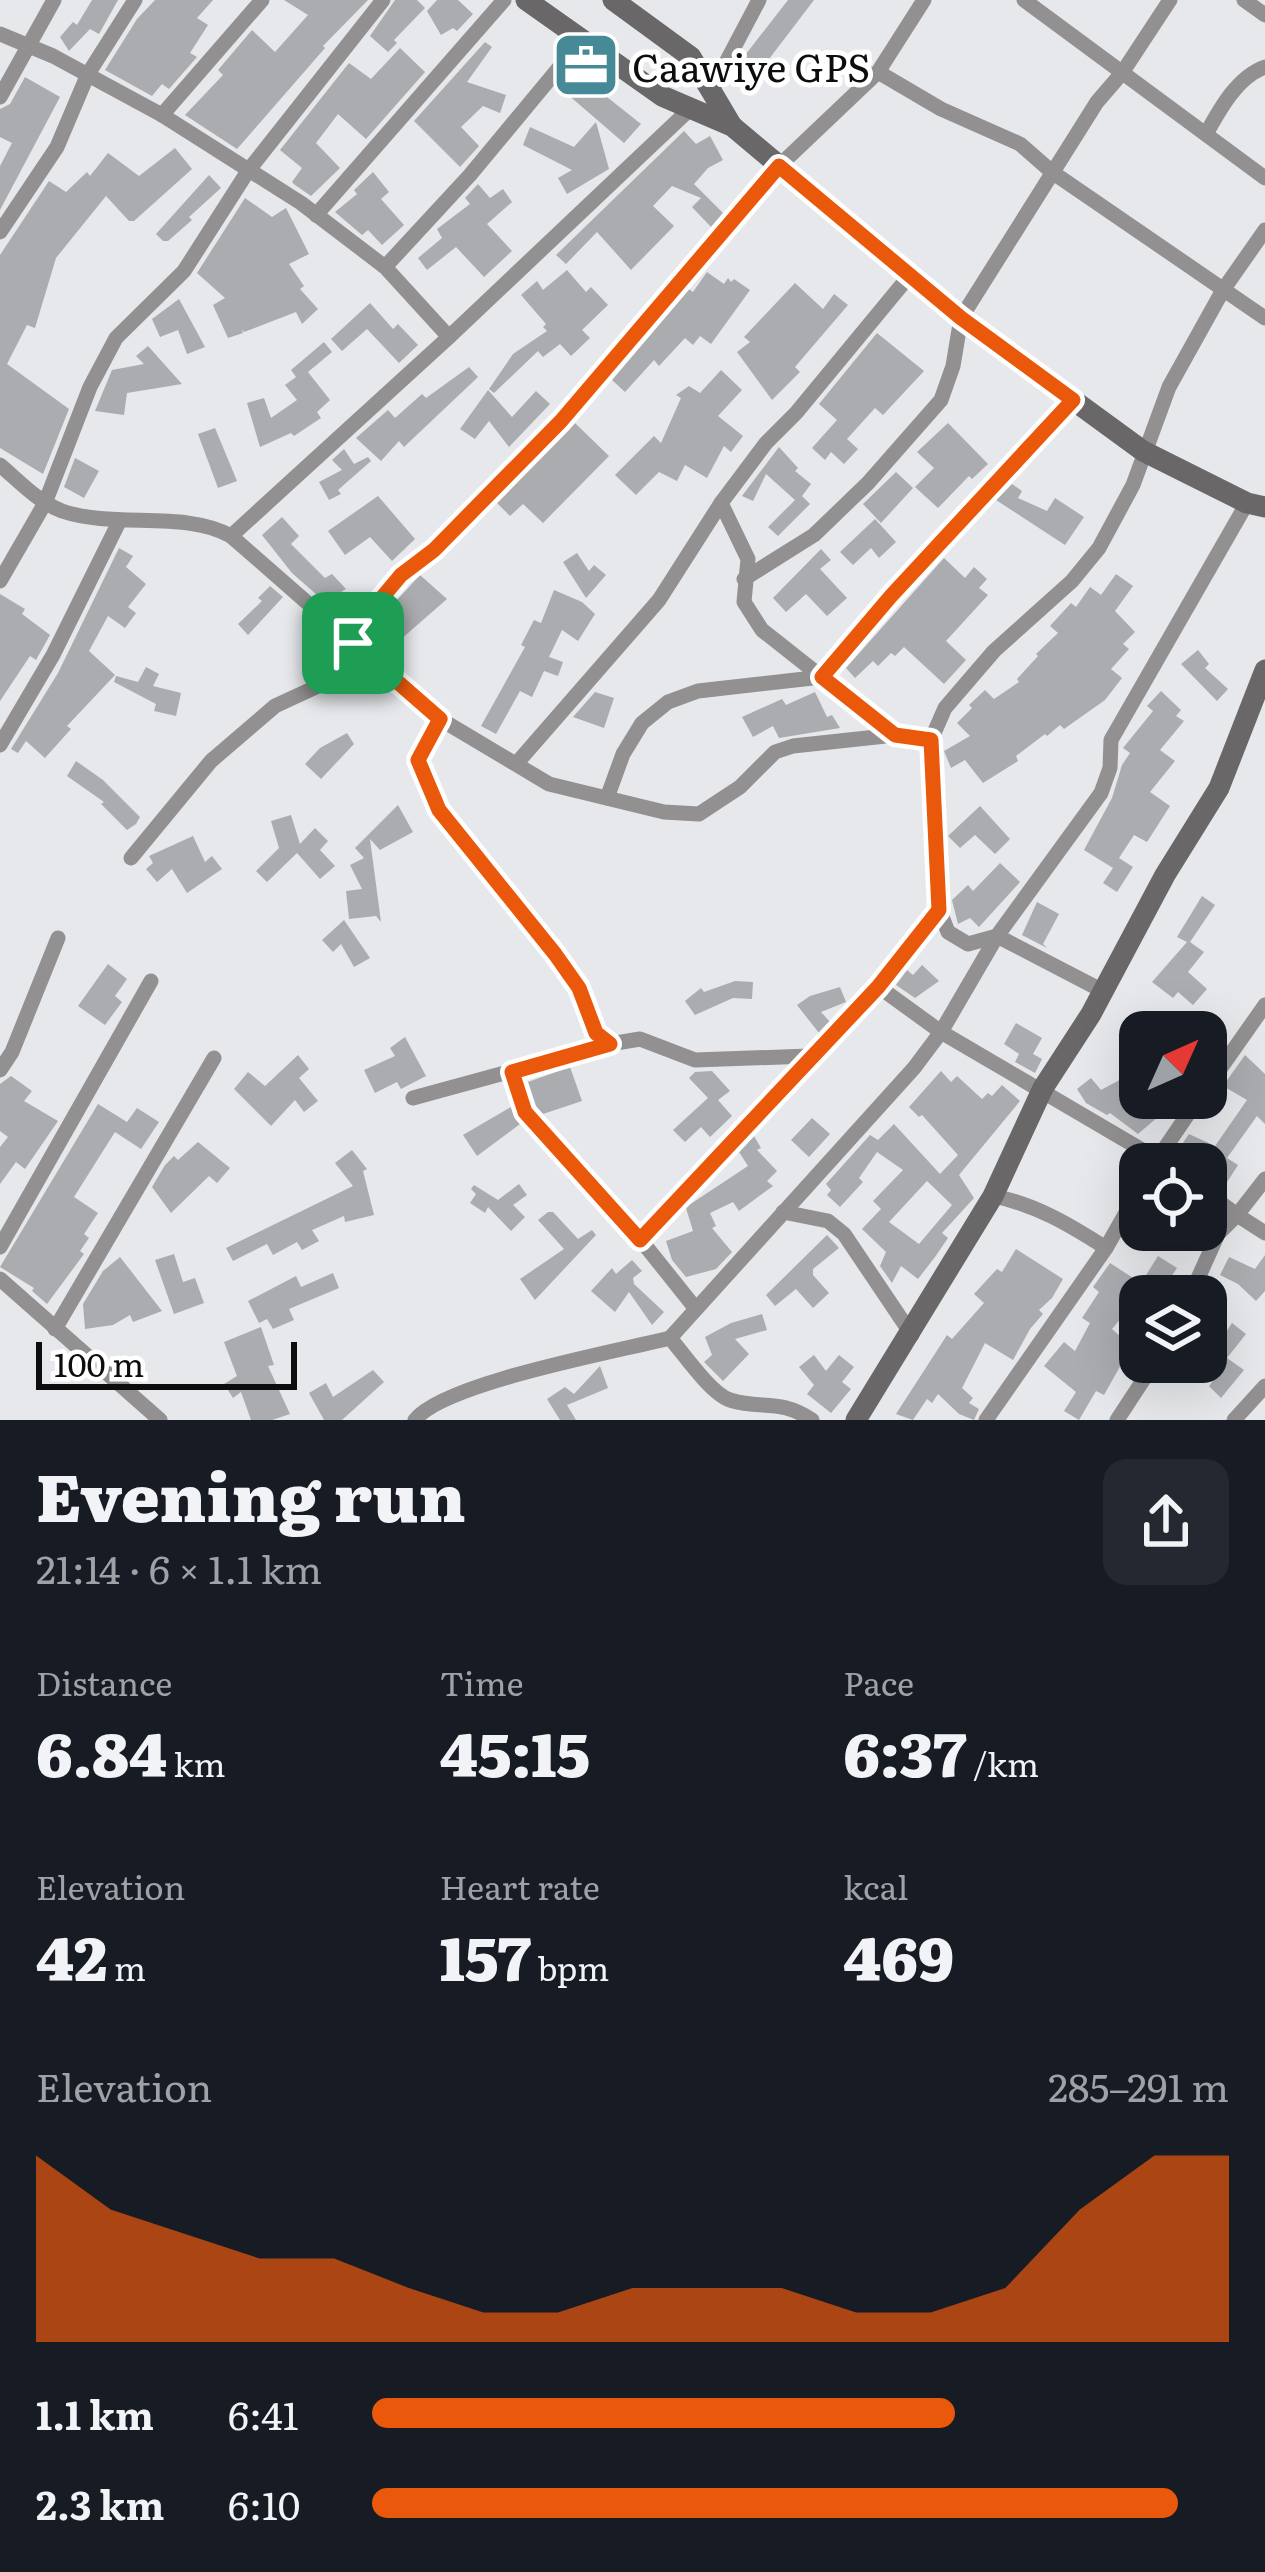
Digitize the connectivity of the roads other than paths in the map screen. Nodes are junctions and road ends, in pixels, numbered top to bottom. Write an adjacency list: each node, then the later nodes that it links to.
1 (54, 0): 16 (street)
2 (135, 0): 20 (street)
3 (262, 0): 24 (street)
4 (383, 0): 28 (street)
5 (504, 0): 31 (street)
6 (526, 0): 15 (street)
7 (613, 0): 21 (street)
8 (759, 0): 21 (street)
9 (924, 0): 18 (street)
10 (1024, 0): 19 (street)
11 (1170, 0): 19 (street)
12 (1244, 0): 13 (street)
13 (1265, 15)
14 (0, 34): 16 (street)
15 (582, 40): 23 (street); 34 (street)
16 (28, 45): 20 (street); 22 (street)
17 (1265, 67): 26 (street)
18 (878, 72): 27 (street); 29 (street)
19 (1122, 73): 26 (street); 29 (street)
20 (88, 74): 24 (street); 33 (street)
21 (711, 91): 25 (street)
22 (0, 97)
23 (691, 108): 25 (street); 39 (street)
24 (162, 115): 28 (street)
25 (732, 126): 27 (street)
26 (1206, 134): 30 (street)
27 (779, 166): 35 (street); 50 (street)
28 (248, 171): 31 (street); 43 (street)
29 (1052, 172): 36 (street); 37 (street)
30 (1265, 178)
31 (316, 215): 34 (street)
32 (1265, 230): 36 (street)
33 (0, 232)
34 (386, 267): 39 (street)
35 (910, 275): 37 (street); 44 (street)
36 (1223, 290): 38 (street); 41 (street)
37 (961, 318): 40 (street); 48 (street)
38 (1265, 318)
39 (449, 338): 47 (street)
40 (1073, 400): 41 (street); 52 (street)
41 (1143, 452): 45 (street); 55 (street)
42 (0, 465): 43 (street)
43 (46, 503): 46 (street); 49 (street)
44 (721, 503): 48 (street); 57 (street)
45 (1256, 505): 61 (street)
46 (119, 522): 47 (street); 56 (street)
47 (231, 536): 50 (street)
48 (744, 579): 52 (street)
49 (0, 581)
50 (353, 643): 53 (street); 59 (street)
51 (1265, 670): 65 (street)
52 (822, 677): 54 (street); 58 (street)
53 (440, 719): 57 (street); 68 (street)
54 (895, 735): 55 (street); 58 (street)
55 (931, 740): 60 (street)
56 (0, 745)
57 (517, 763): 58 (street)
58 (607, 798)
59 (131, 858)
60 (939, 910): 61 (street); 64 (street)
61 (998, 936): 65 (street); 67 (street)
62 (58, 938): 72 (street)
63 (151, 980): 85 (street)
64 (878, 987): 67 (street); 69 (street)
65 (1101, 990): 74 (street)
66 (1265, 1005): 71 (street)
67 (941, 1032): 74 (street); 80 (street)
68 (610, 1044): 69 (street); 73 (street)
69 (809, 1057): 84 (street)
70 (214, 1058): 90 (street)
71 (1227, 1059)
72 (0, 1070)
73 (512, 1072): 75 (street); 84 (street)
74 (1042, 1088): 76 (street); 78 (street)
75 (413, 1099)
76 (1129, 1143)
77 (1265, 1179): 81 (street)
78 (993, 1196): 86 (street); 91 (street)
79 (1227, 1207): 81 (street)
80 (783, 1212): 89 (street); 91 (street)
81 (1237, 1214): 83 (street); 87 (street)
82 (1119, 1226): 86 (street)
83 (1265, 1233)
84 (640, 1240): 89 (street)
85 (0, 1247)
86 (1106, 1249): 99 (street)
87 (1200, 1275)
88 (0, 1279): 90 (street)
89 (696, 1309): 92 (street)
90 (55, 1329): 95 (street)
91 (912, 1335): 98 (street)
92 (670, 1338): 96 (street); 97 (street)
93 (1141, 1383): 100 (street)
94 (1265, 1386): 101 (street)
95 (160, 1420)
96 (416, 1420)
97 (812, 1420)
98 (856, 1420)
99 (986, 1420)
100 (1117, 1420)
101 (1234, 1420)

